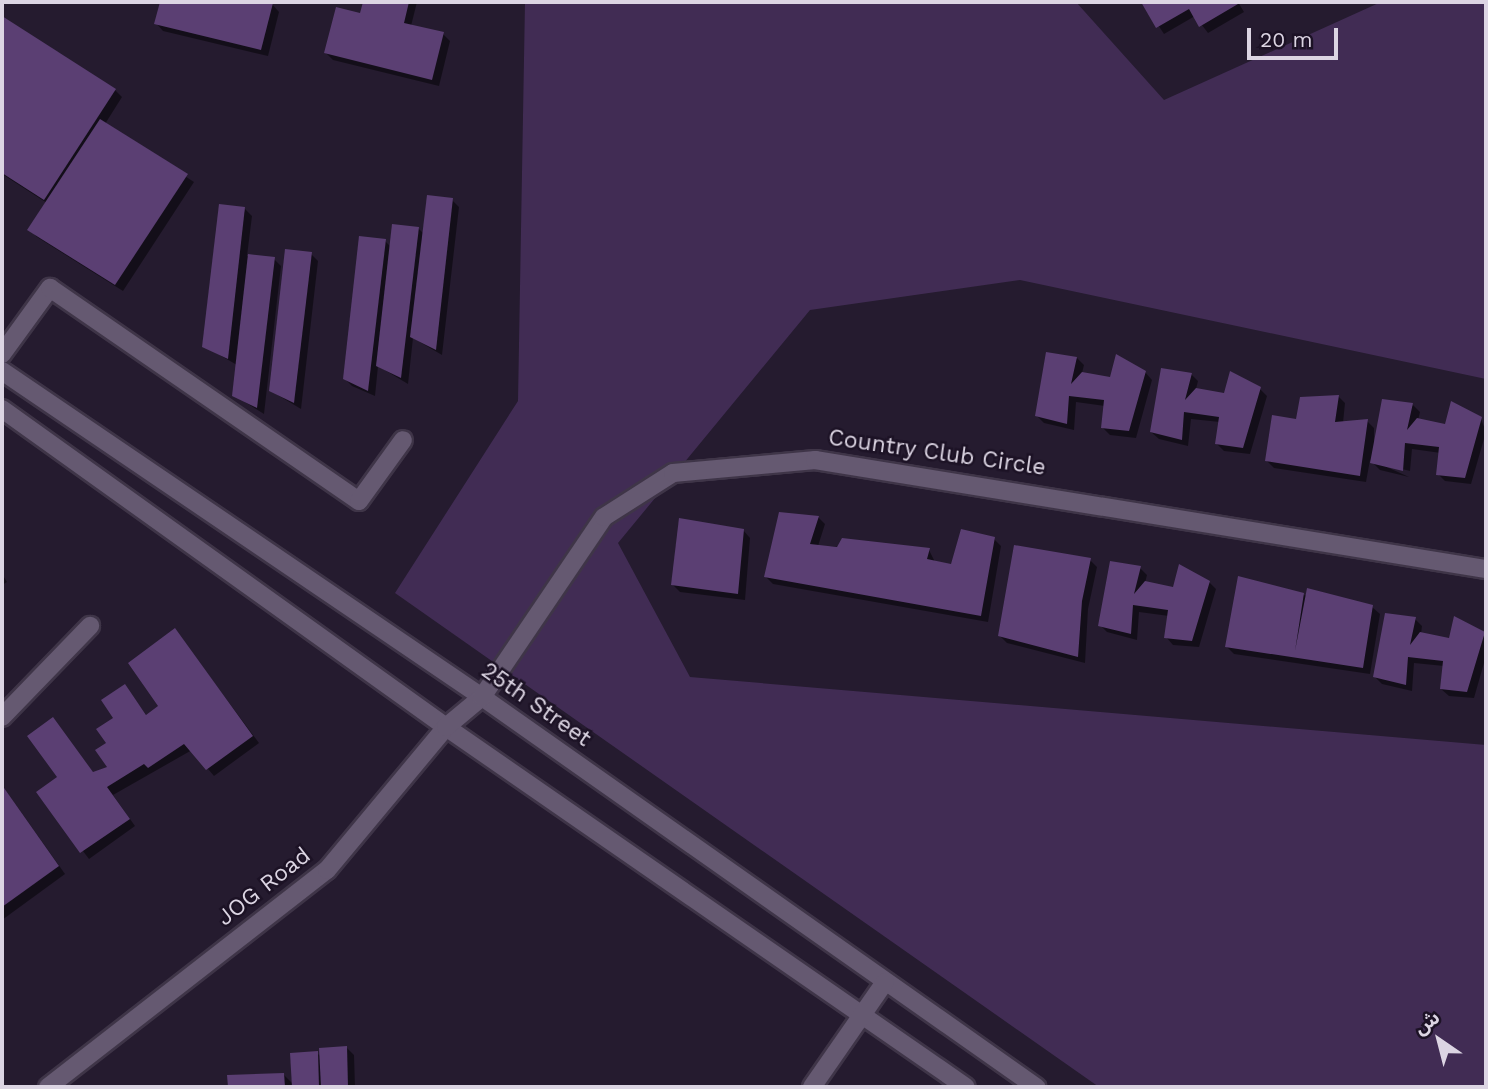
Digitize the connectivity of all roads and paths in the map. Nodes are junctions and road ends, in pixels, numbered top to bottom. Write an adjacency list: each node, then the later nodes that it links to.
1 (2, 354): 4 (street)
2 (2, 371): 7 (street, 25th Street)
3 (2, 409): 9 (street)
4 (403, 440)
5 (1486, 569): 7 (street, Country Club Circle)
6 (90, 626): 8 (street)
7 (482, 697): 9 (street, JOG Road); 10 (street, 25th Street)
8 (2, 717)
9 (446, 727): 11 (street); 12 (street, JOG Road)
10 (885, 982): 11 (street); 15 (street, 25th Street)
11 (861, 1015): 13 (street); 14 (street)
12 (48, 1087)
13 (813, 1087)
14 (966, 1087)
15 (1036, 1087)

